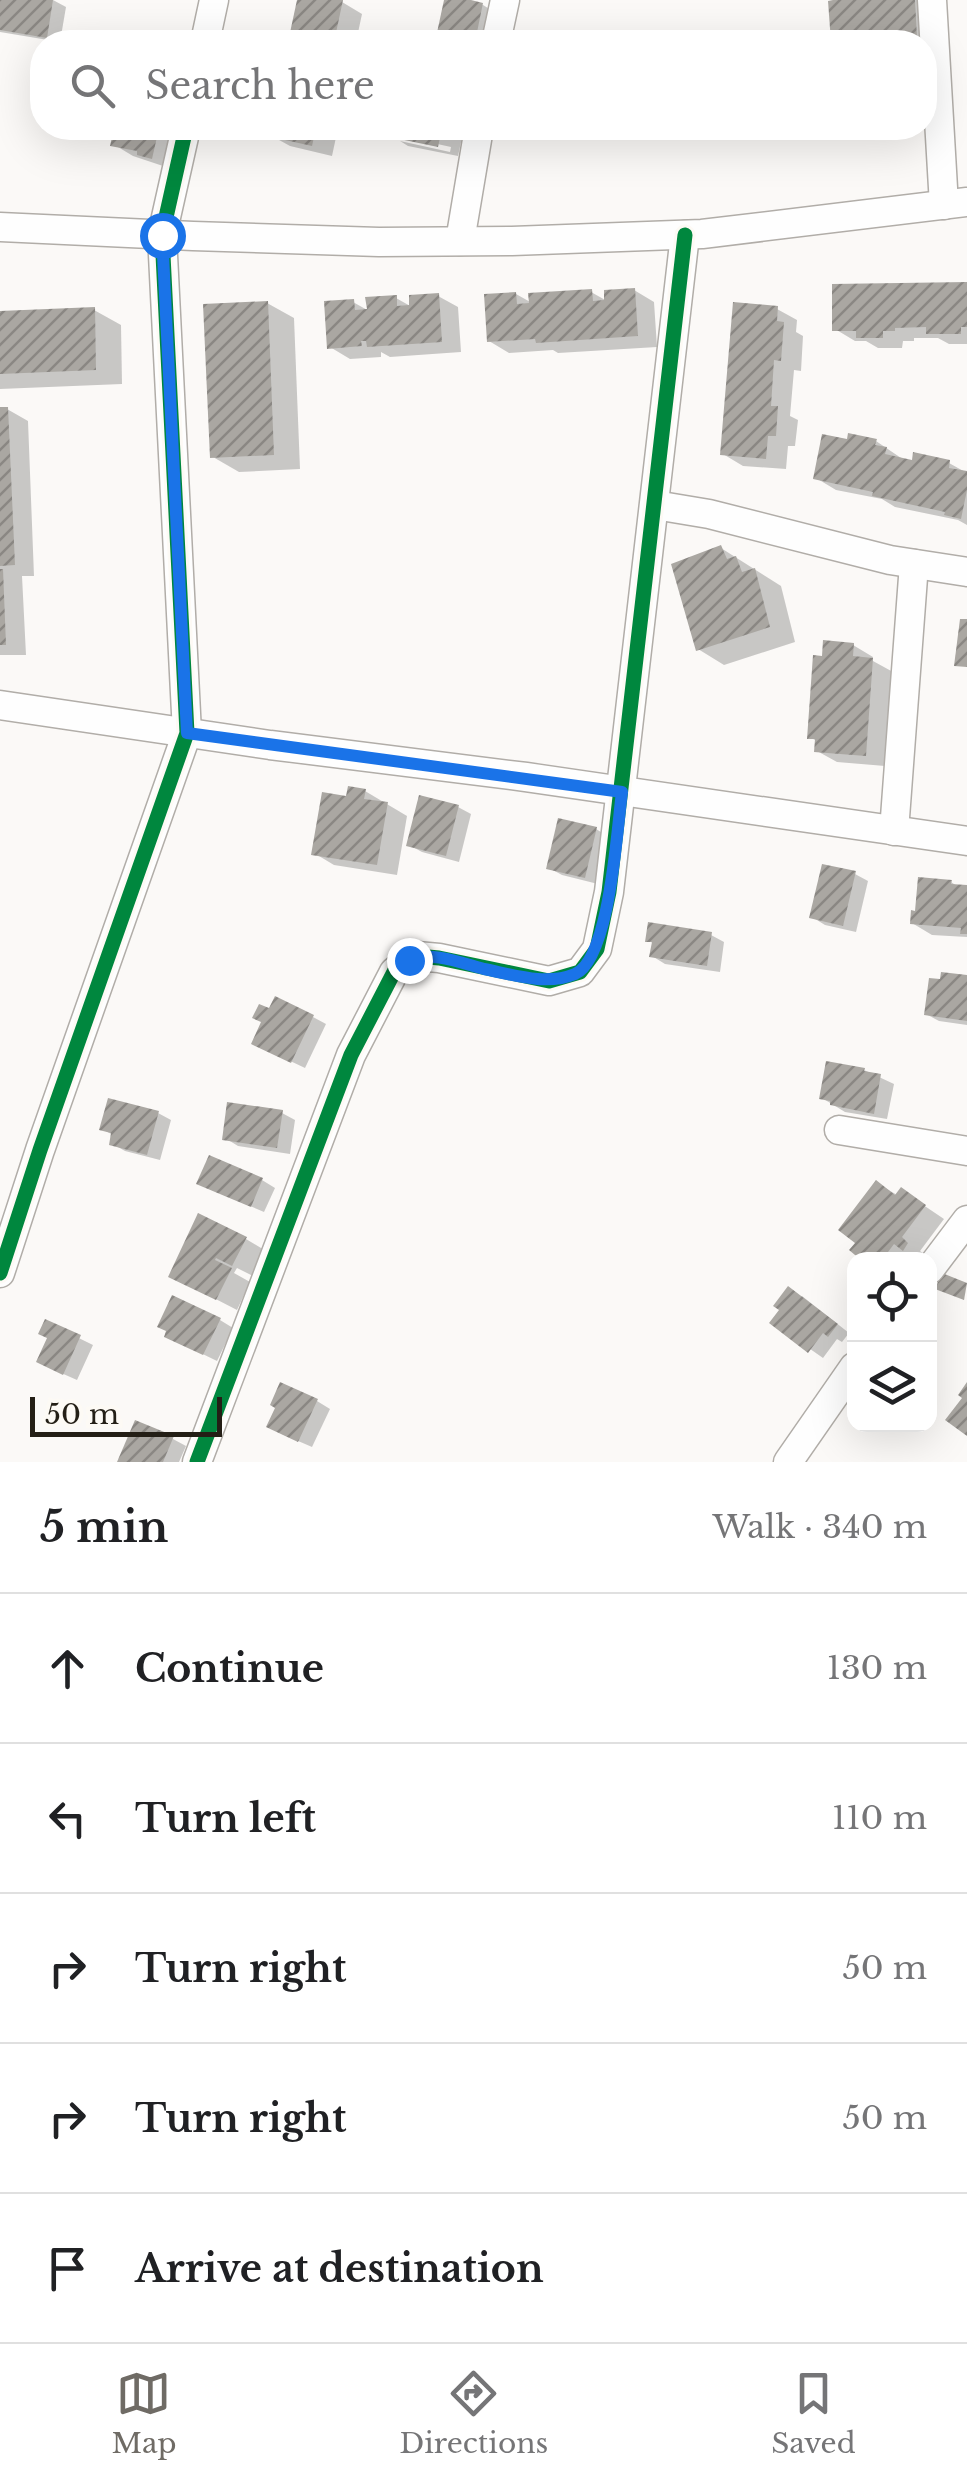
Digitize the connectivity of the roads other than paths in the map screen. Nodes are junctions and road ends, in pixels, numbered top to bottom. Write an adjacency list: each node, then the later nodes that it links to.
1 (214, 0): 4 (street)
2 (505, 0): 5 (street)
3 (932, 0): 6 (street)
4 (208, 30)
5 (499, 30)
6 (935, 30)
7 (937, 44): 10 (street)
8 (183, 140): 12 (street)
9 (477, 140): 14 (street)
10 (955, 203): 13 (street)
11 (0, 227): 12 (street)
12 (162, 235): 14 (street); 19 (street)
13 (686, 235): 14 (street); 15 (street)
14 (460, 241)
15 (654, 505): 16 (street); 20 (street)
16 (914, 564): 17 (street); 21 (street)
17 (967, 572)
18 (0, 705): 19 (street)
19 (187, 733): 20 (street); 27 (street)
20 (622, 792): 21 (street); 29 (street)
21 (894, 831): 22 (street)
22 (967, 841)
23 (839, 1130): 24 (street)
24 (967, 1151)
25 (967, 1220): 26 (street)
26 (937, 1260)
27 (0, 1273)
28 (847, 1377): 30 (street)
29 (198, 1462)
30 (788, 1462)

